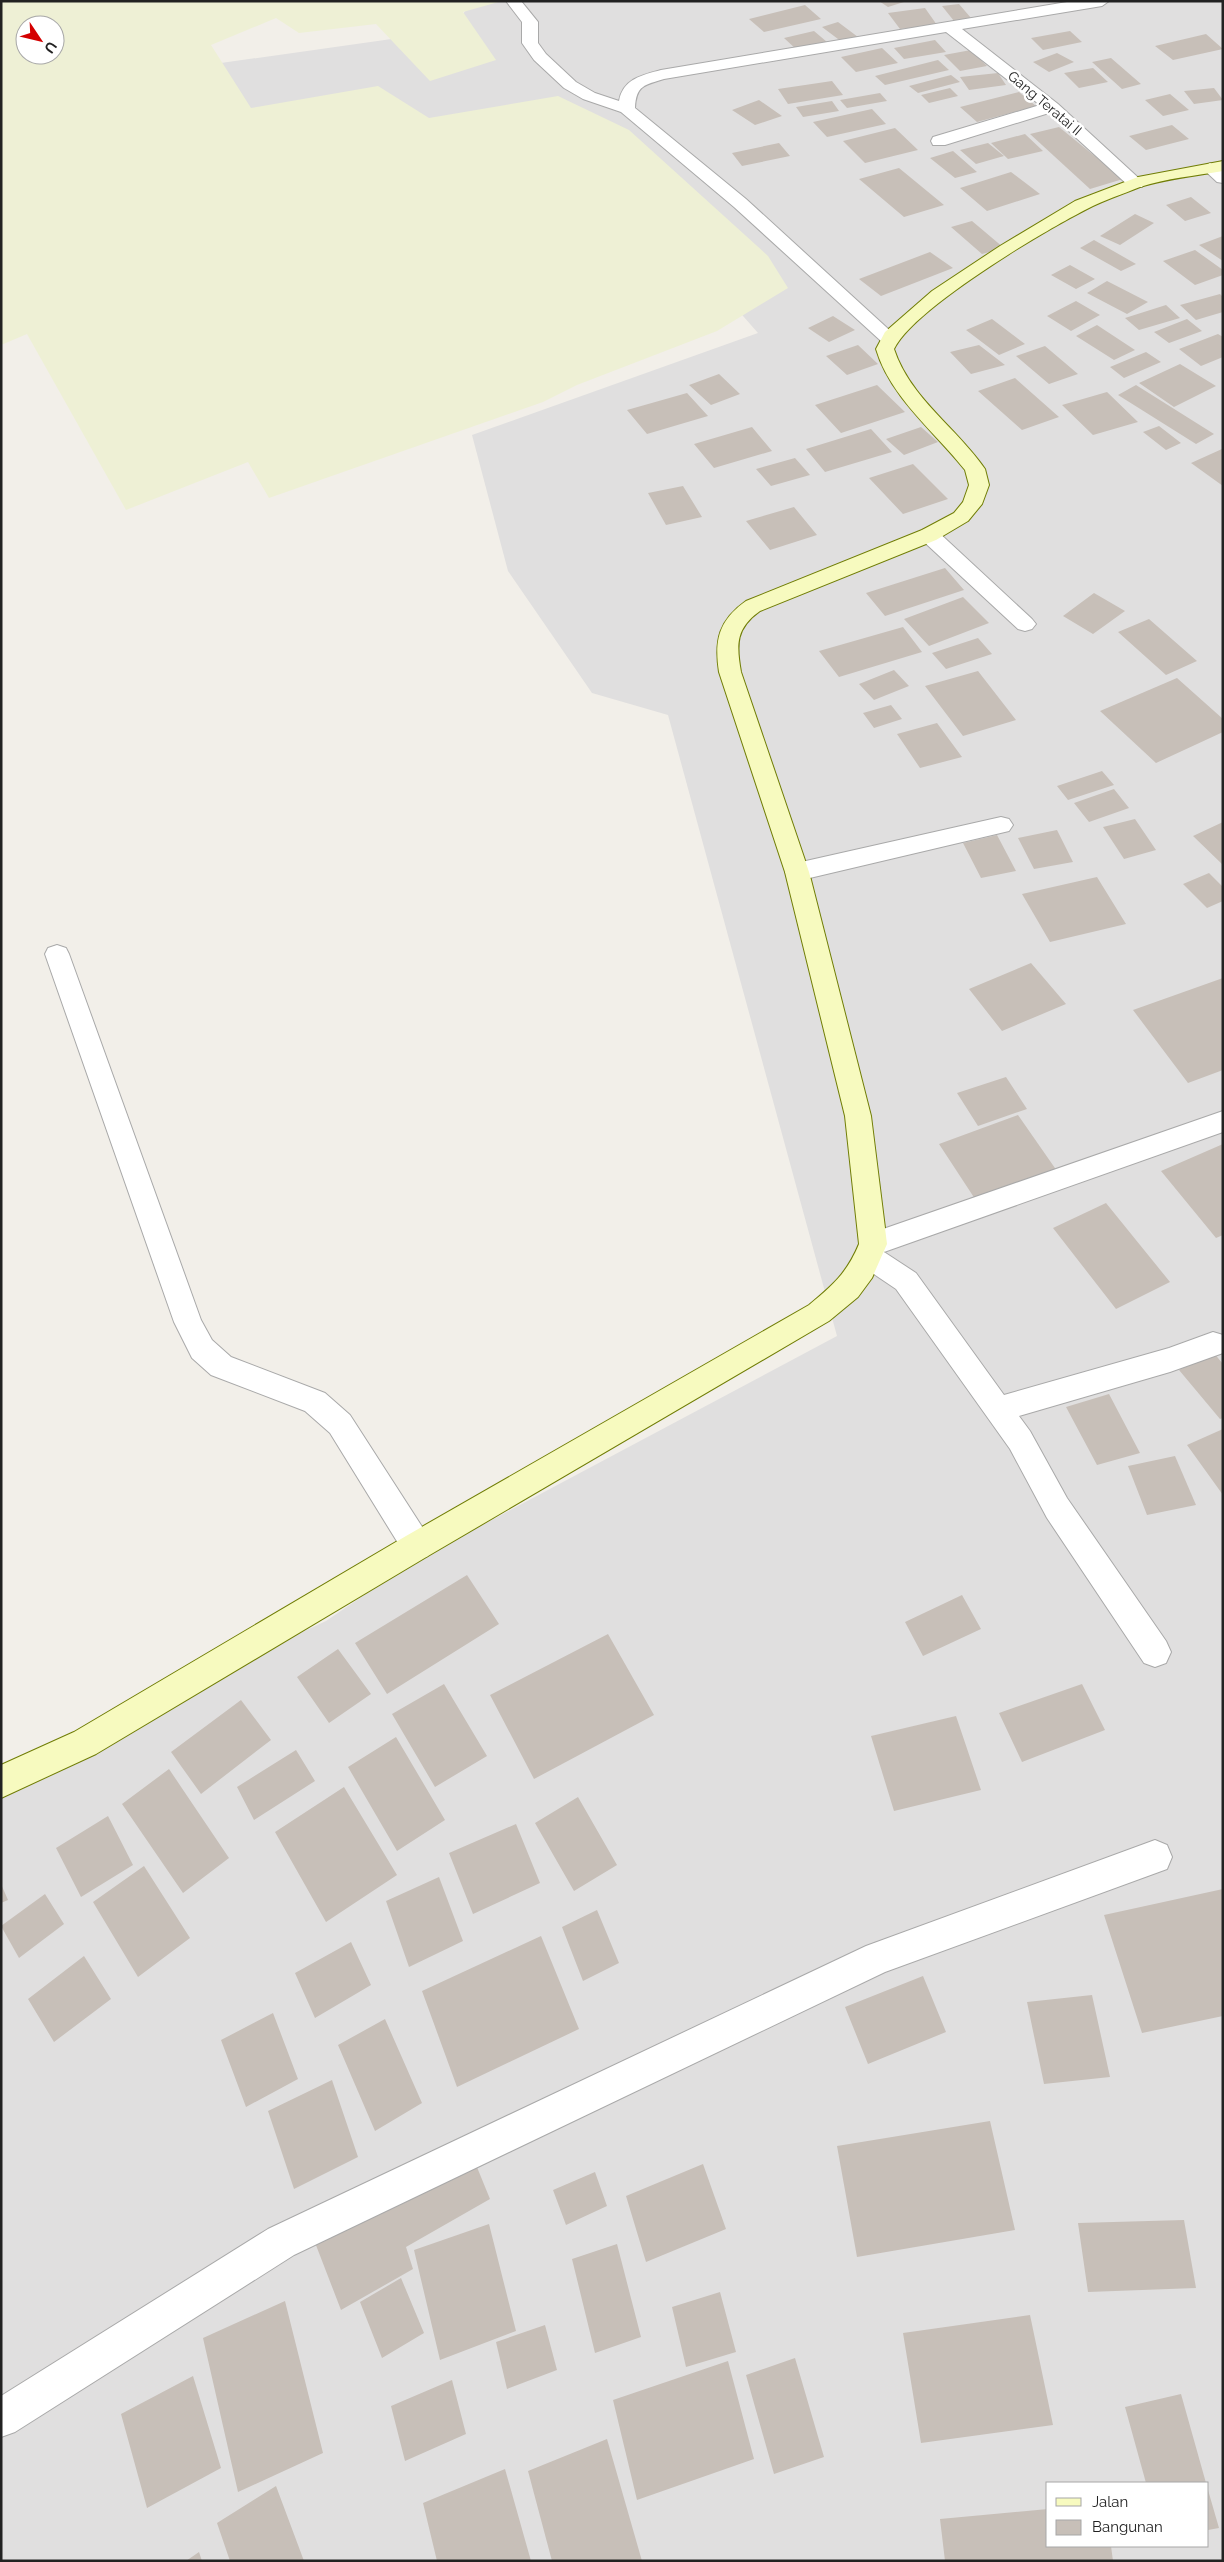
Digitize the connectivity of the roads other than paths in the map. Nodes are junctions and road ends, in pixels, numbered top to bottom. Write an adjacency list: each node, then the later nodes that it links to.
1 (513, 1): 5 (street)
2 (1102, 1): 3 (street)
3 (950, 27): 4 (street, Gang Teratai II); 5 (street)
4 (1052, 107): 6 (street); 8 (street, Gang Teratai II)
5 (627, 109): 9 (street)
6 (939, 141)
7 (1218, 171): 8 (street)
8 (1136, 183): 9 (street)
9 (888, 337): 10 (street)
10 (929, 535): 11 (street); 13 (street)
11 (1025, 624)
12 (1001, 825): 13 (street)
13 (797, 872): 16 (street)
14 (57, 954): 19 (street)
15 (1223, 1121): 16 (street)
16 (871, 1250): 18 (street); 19 (street)
17 (1213, 1344): 18 (street)
18 (998, 1410): 20 (street)
19 (417, 1546): 21 (street)
20 (1154, 1652)
21 (1, 1782)
22 (1155, 1857): 23 (street)
23 (1, 2418)

